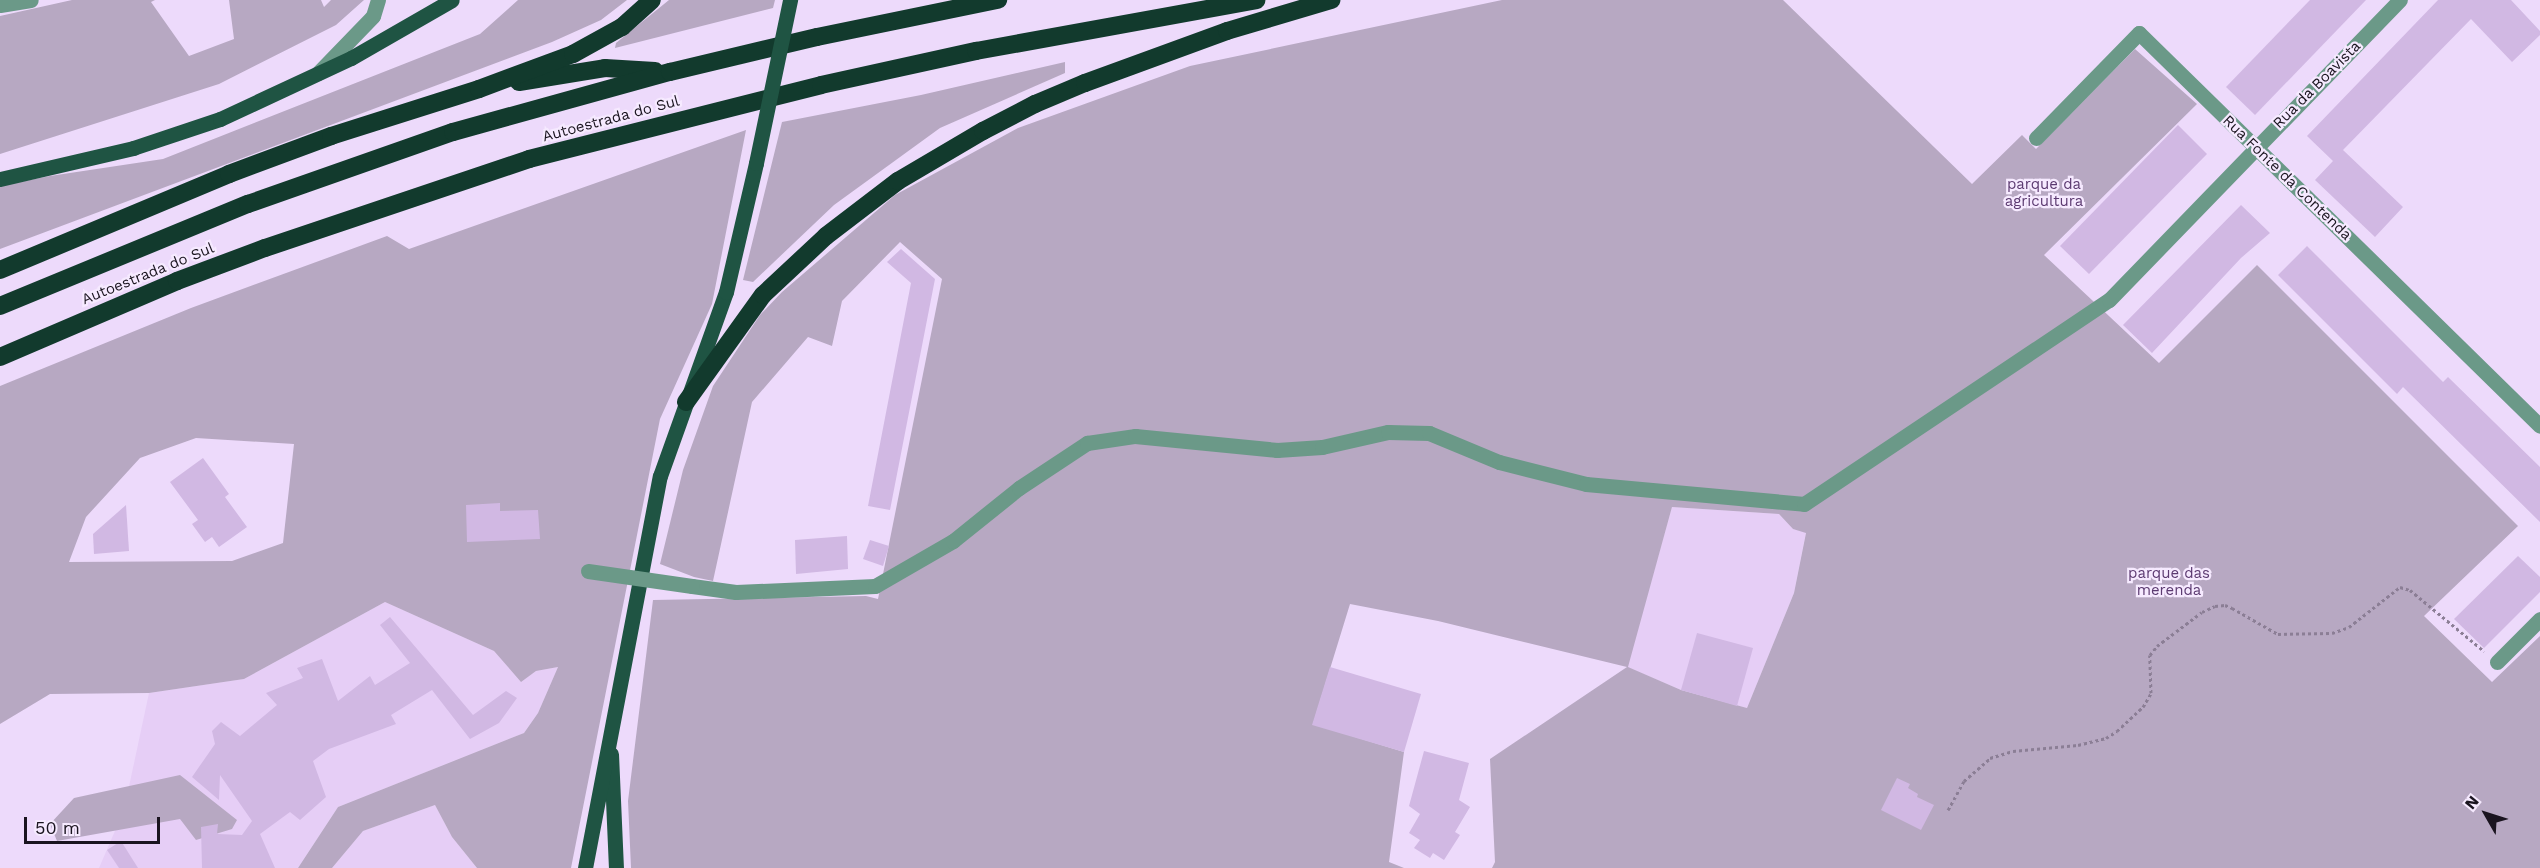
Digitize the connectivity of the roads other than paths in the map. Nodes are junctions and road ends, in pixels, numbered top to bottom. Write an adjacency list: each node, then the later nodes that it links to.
1 (31, 0): 10 (street)
2 (378, 0): 12 (street)
3 (452, 0): 12 (main road)
4 (652, 0): 13 (highway)
5 (790, 0): 20 (main road, bridge)
6 (998, 0): 11 (highway, Autoestrada do Sul)
7 (1256, 0): 19 (highway, Autoestrada do Sul)
8 (1331, 0): 20 (highway)
9 (2400, 0): 15 (street, Rua da Boavista)
10 (0, 5)
11 (670, 72): 13 (highway); 18 (highway, Autoestrada do Sul)
12 (315, 76): 16 (main road)
13 (479, 88): 17 (highway)
14 (2036, 138): 15 (street, Rua Fonte da Contenda)
15 (2255, 147): 21 (street, Rua Fonte da Contenda); 22 (street, Rua da Boavista, bridge)
16 (0, 179)
17 (5, 266)
18 (0, 306)
19 (0, 357)
20 (686, 402): 25 (main road)
21 (2540, 426)
22 (588, 571)
23 (2540, 619): 24 (street)
24 (2497, 662)
25 (610, 729): 26 (main road); 27 (main road)
26 (585, 868)
27 (616, 868)

